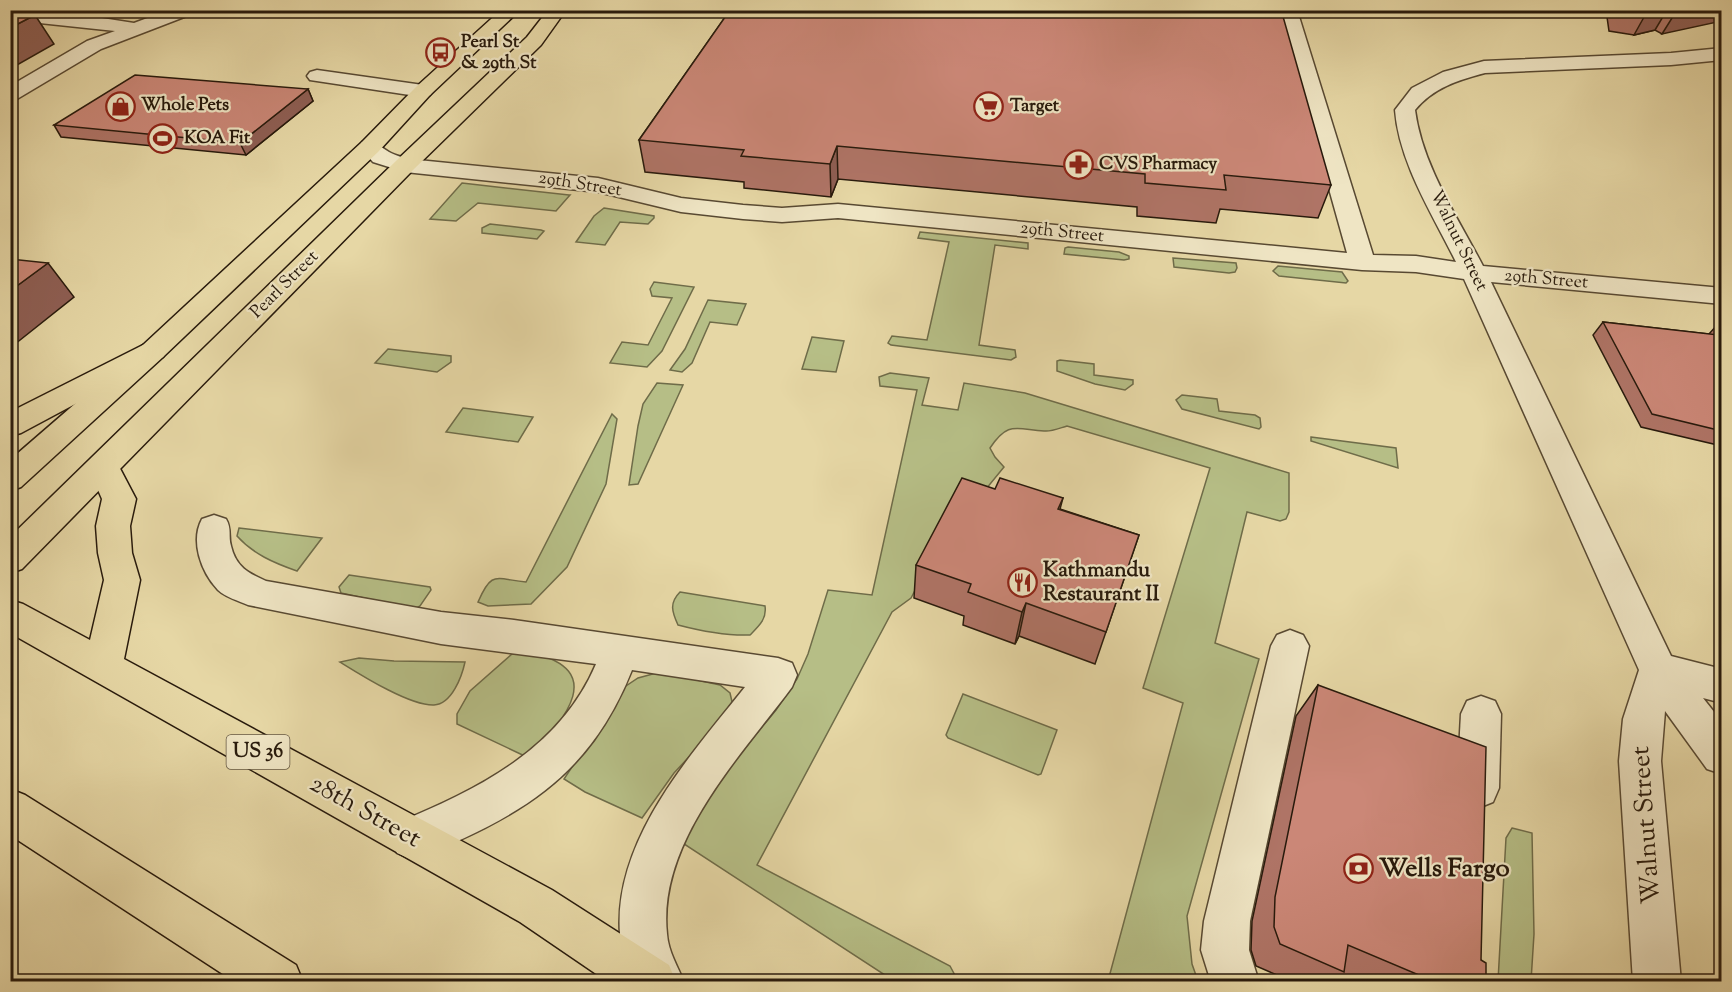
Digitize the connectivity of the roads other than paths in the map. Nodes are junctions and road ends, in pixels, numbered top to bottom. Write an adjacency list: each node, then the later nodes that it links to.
1 (186, 10): 6 (street)
2 (512, 10): 9 (main road, Pearl Street)
3 (558, 10): 12 (main road, Pearl Street)
4 (1288, 10): 13 (street)
5 (30, 17): 6 (street)
6 (137, 29): 10 (street)
7 (1722, 54): 14 (street, Walnut Street)
8 (317, 76): 9 (street)
9 (423, 91): 11 (main road, Pearl Street)
10 (10, 95)
11 (370, 147): 12 (street, 29th Street); 16 (main road, Pearl Street)
12 (405, 165): 13 (street, 29th Street); 18 (main road, Pearl Street)
13 (1362, 262): 14 (street, 29th Street)
14 (1474, 273): 15 (street, 29th Street); 26 (street, Walnut Street)
15 (1722, 296)
16 (153, 351): 17 (main road); 19 (main road, Pearl Street)
17 (10, 424)
18 (104, 467): 21 (main road, Pearl Street); 25 (main road)
19 (10, 479)
20 (214, 528): 24 (street)
21 (10, 559)
22 (10, 615): 25 (main road, 28th Street / US 36)
23 (1290, 646): 36 (street)
24 (621, 651): 32 (street); 35 (street)
25 (104, 666): 32 (main road, 28th Street / US 36)
26 (1658, 670): 27 (street); 29 (street, Walnut Street); 37 (street, Walnut Street)
27 (1722, 686)
28 (1481, 714): 31 (street)
29 (1722, 755)
30 (11, 811): 33 (main road)
31 (1477, 828)
32 (413, 838): 34 (main road, 28th Street / US 36)
33 (279, 981)
34 (652, 981)
35 (660, 981)
36 (1235, 981)
37 (1657, 981)

